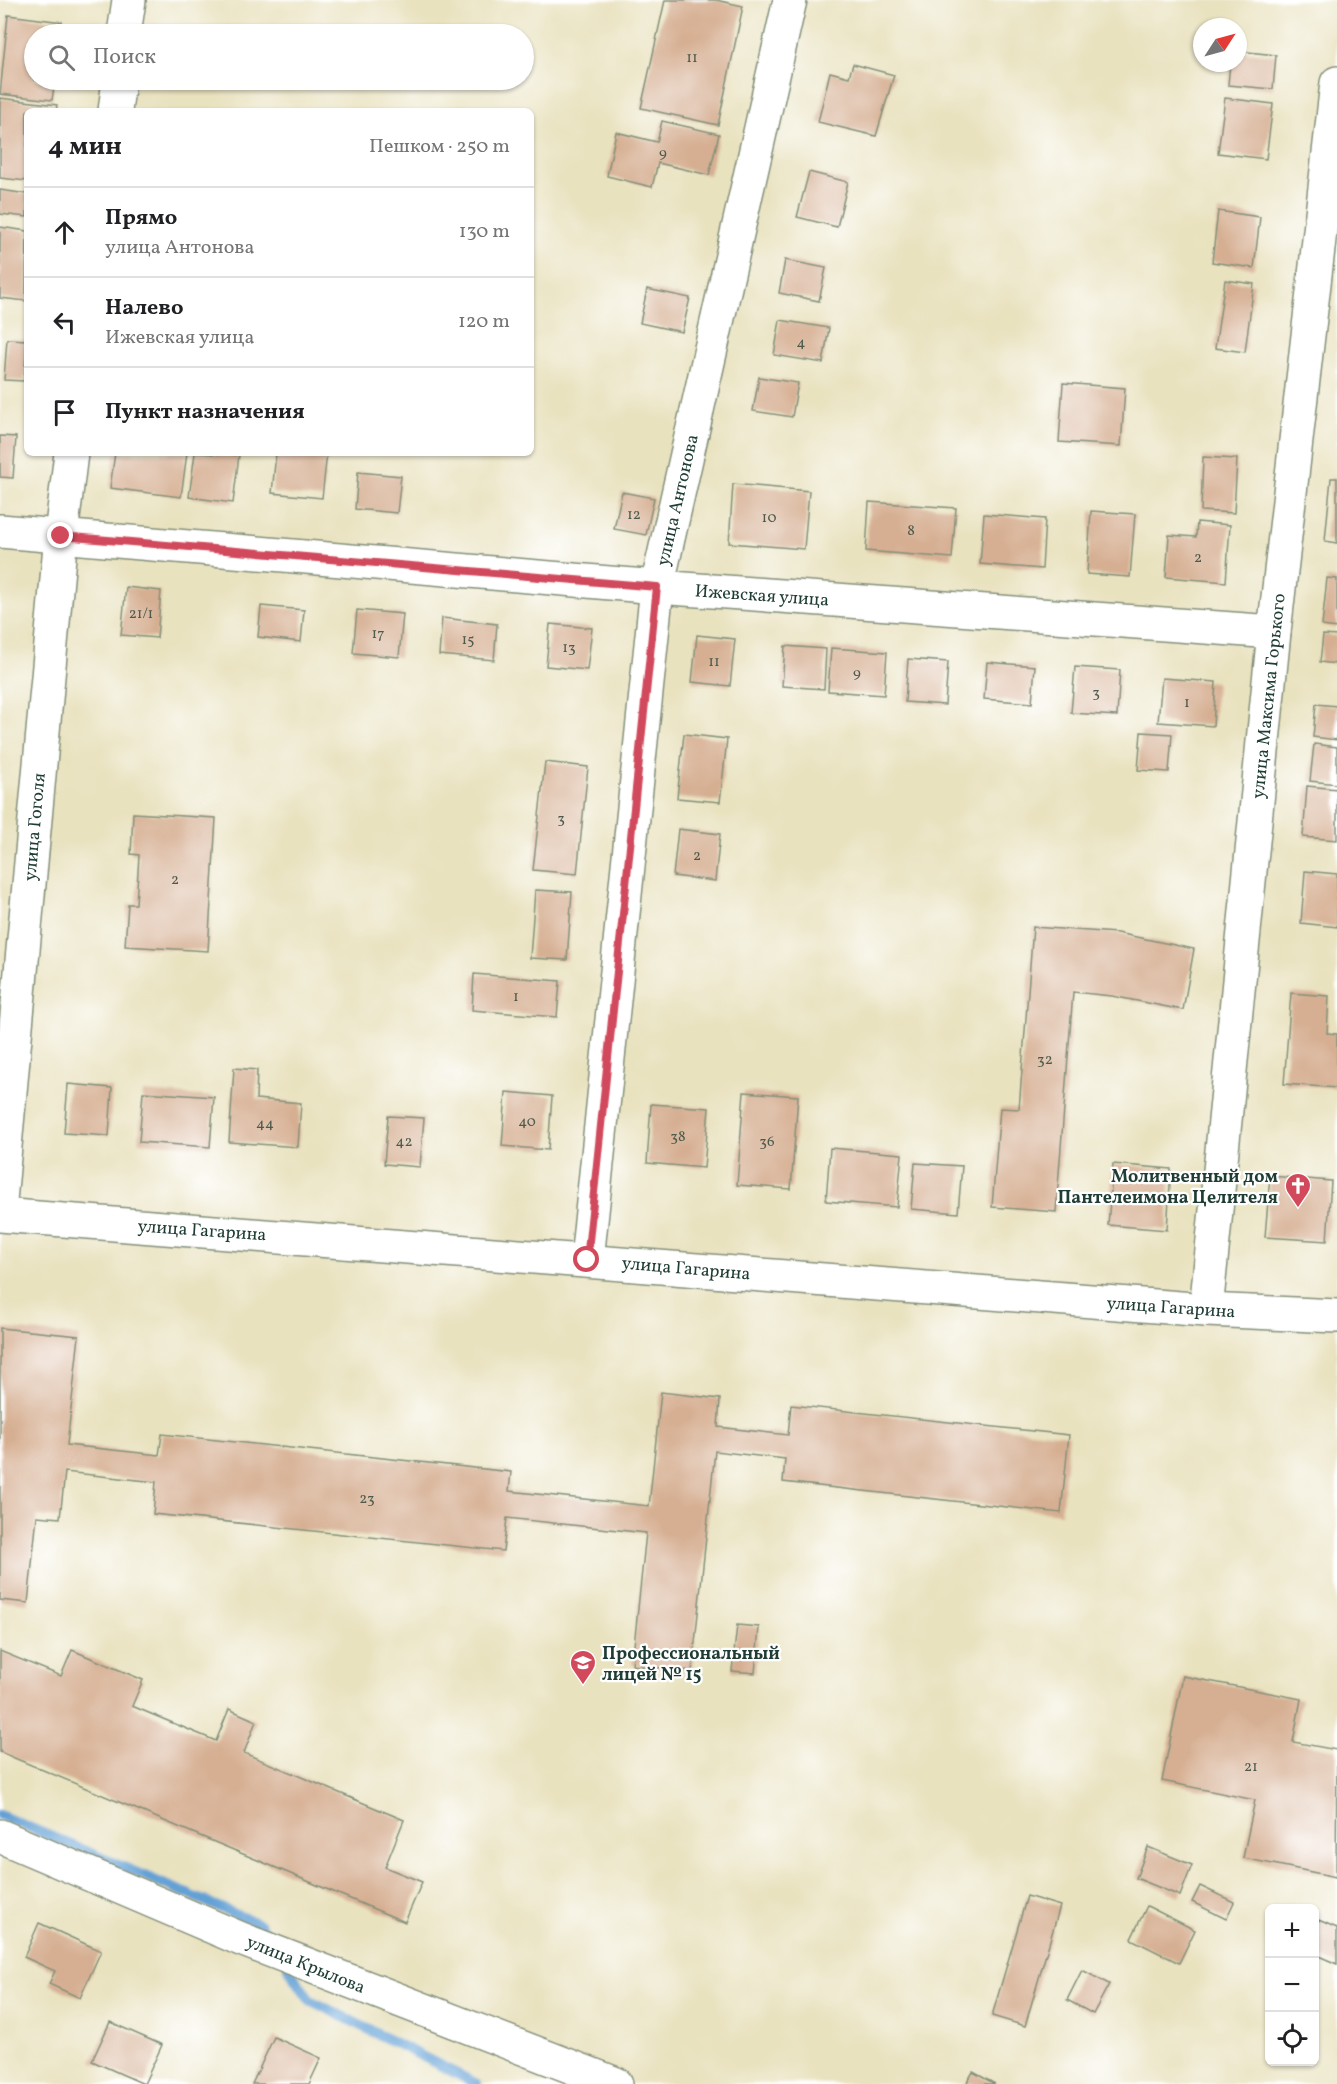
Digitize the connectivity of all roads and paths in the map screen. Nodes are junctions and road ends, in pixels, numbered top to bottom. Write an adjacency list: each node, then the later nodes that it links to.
1 (129, 0): 3 (street)
2 (790, 0): 10 (street, улица Антонова)
3 (125, 24)
4 (1337, 82): 11 (street, улица Максима Горького)
5 (118, 90): 6 (street)
6 (115, 108)
7 (71, 456): 9 (street, улица Гоголя)
8 (0, 531): 9 (street, Ижевская улица)
9 (61, 536): 10 (street, Ижевская улица); 12 (street, улица Гоголя)
10 (657, 587): 11 (street, Ижевская улица); 14 (street, улица Антонова)
11 (1274, 632): 15 (street, улица Максима Горького)
12 (0, 1201)
13 (0, 1215): 14 (street, улица Гагарина)
14 (587, 1260): 15 (street, улица Гагарина)
15 (1206, 1310): 16 (street, улица Гагарина)
16 (1337, 1316)
17 (0, 1836): 18 (street, улица Крылова)
18 (616, 2084)

